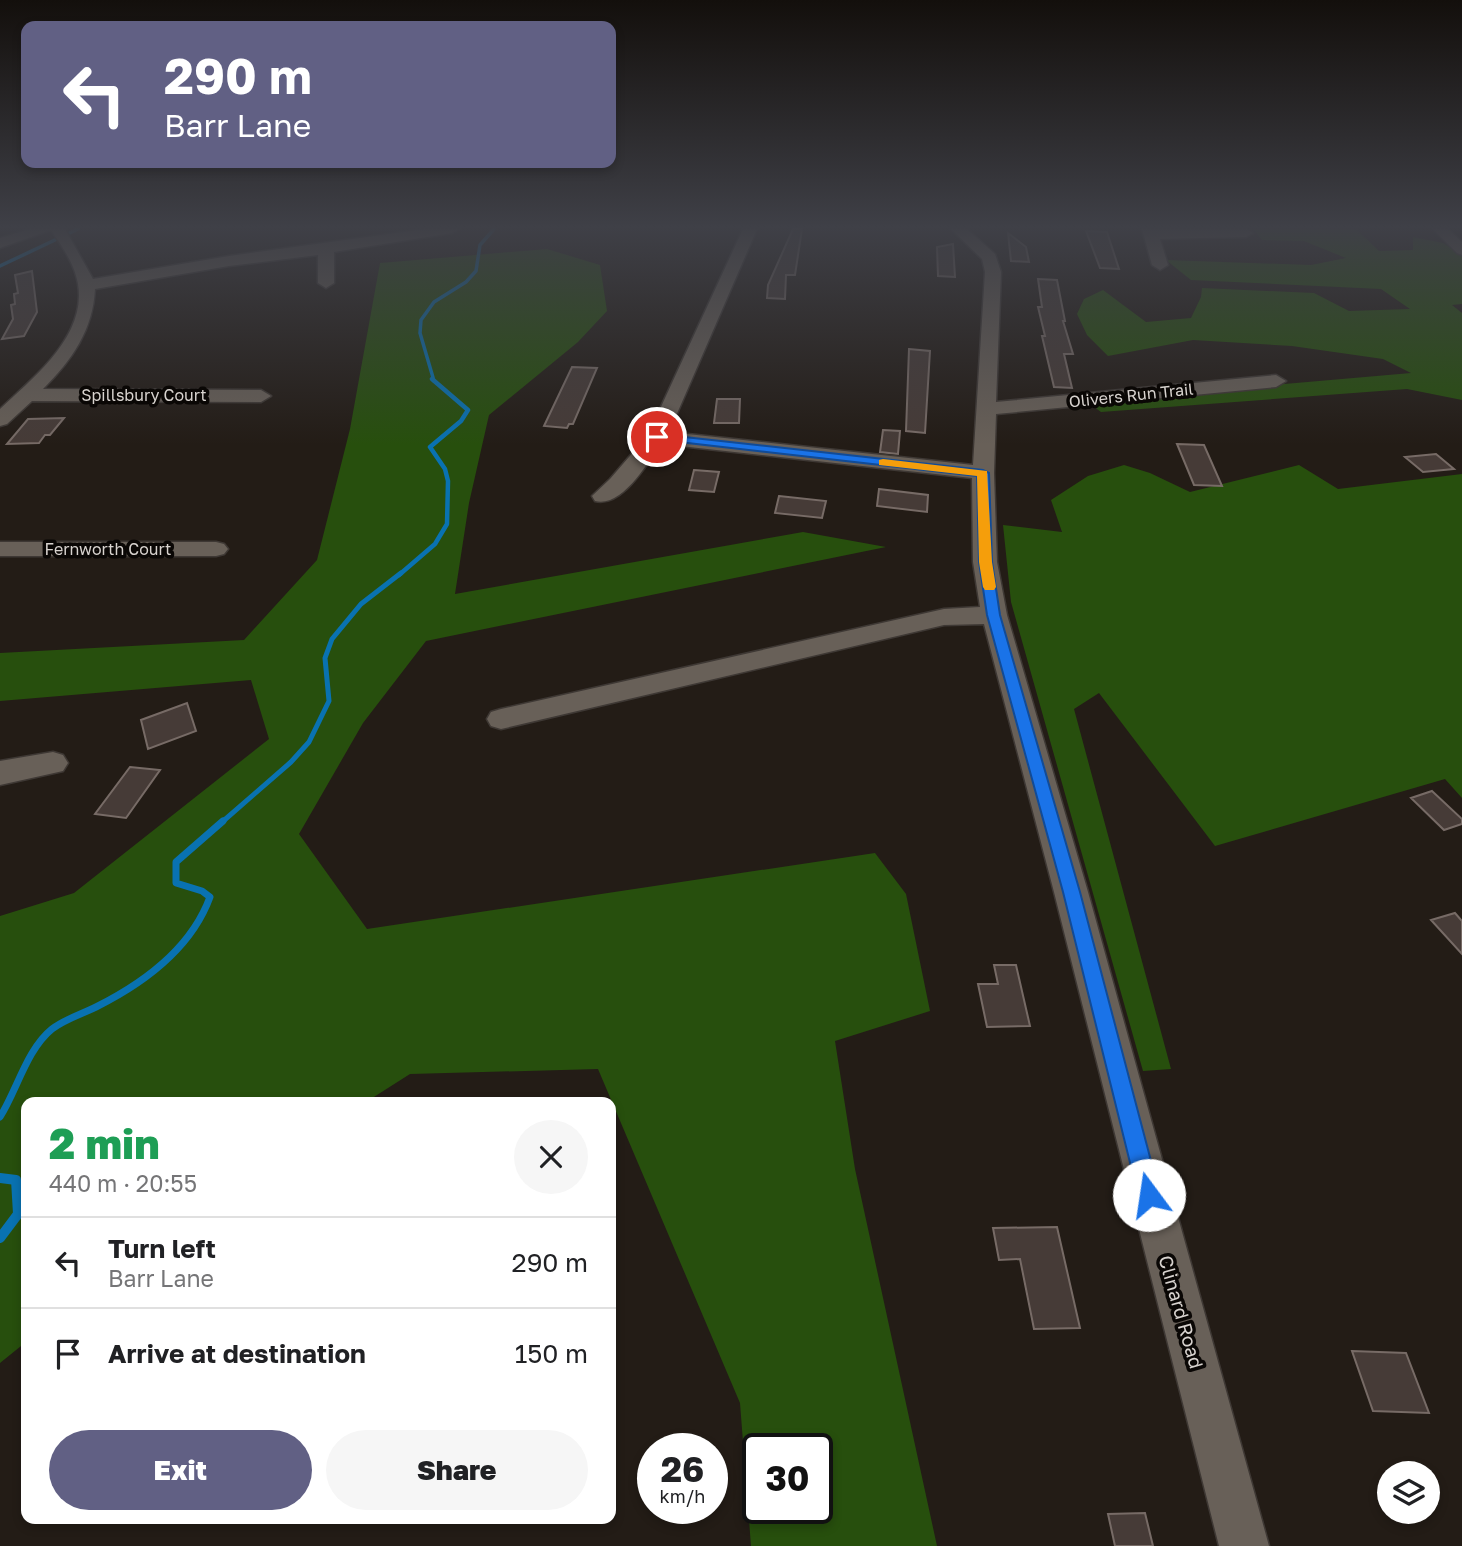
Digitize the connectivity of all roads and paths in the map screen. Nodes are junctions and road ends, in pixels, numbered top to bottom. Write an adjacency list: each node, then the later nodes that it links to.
1 (86, 301): 5 (street)
2 (718, 301): 9 (street)
3 (992, 301): 7 (street, Clinard Road)
4 (1276, 381): 7 (street, Olivers Run Trail)
5 (26, 395): 6 (street, Spillsbury Court); 8 (street)
6 (261, 396)
7 (986, 409): 10 (street, Clinard Road)
8 (0, 420)
9 (657, 437): 10 (street); 11 (street)
10 (983, 473): 14 (street, Clinard Road)
11 (603, 496)
12 (0, 549): 13 (street, Fernworth Court)
13 (216, 549)
14 (994, 615): 15 (street); 18 (street, Clinard Road)
15 (501, 719)
16 (53, 763): 17 (street)
17 (0, 773)
18 (1244, 1546)

